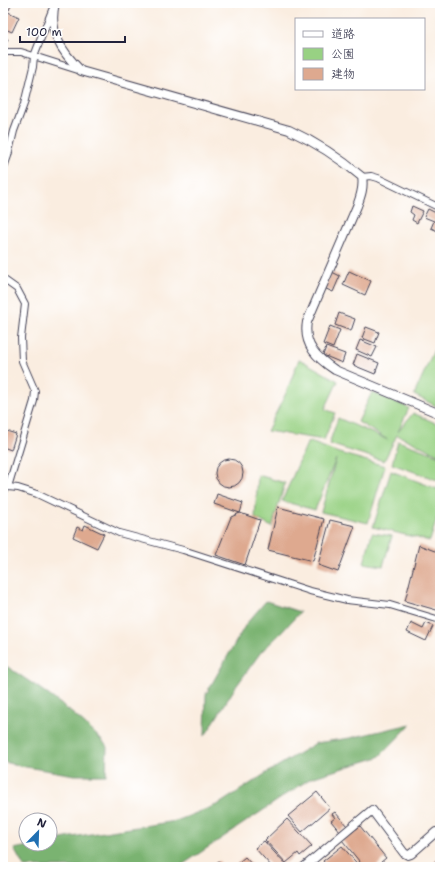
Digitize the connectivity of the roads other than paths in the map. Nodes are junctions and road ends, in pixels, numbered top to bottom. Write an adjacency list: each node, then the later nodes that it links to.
1 (55, 3): 3 (street); 4 (street)
2 (3, 52): 3 (street)
3 (34, 56): 4 (street); 5 (street)
4 (81, 71): 6 (street)
5 (3, 170)
6 (362, 177): 7 (street); 9 (street)
7 (440, 208)
8 (3, 279): 10 (street)
9 (440, 414)
10 (5, 488): 11 (street)
11 (440, 620)
12 (440, 832): 13 (street)
13 (304, 867)

